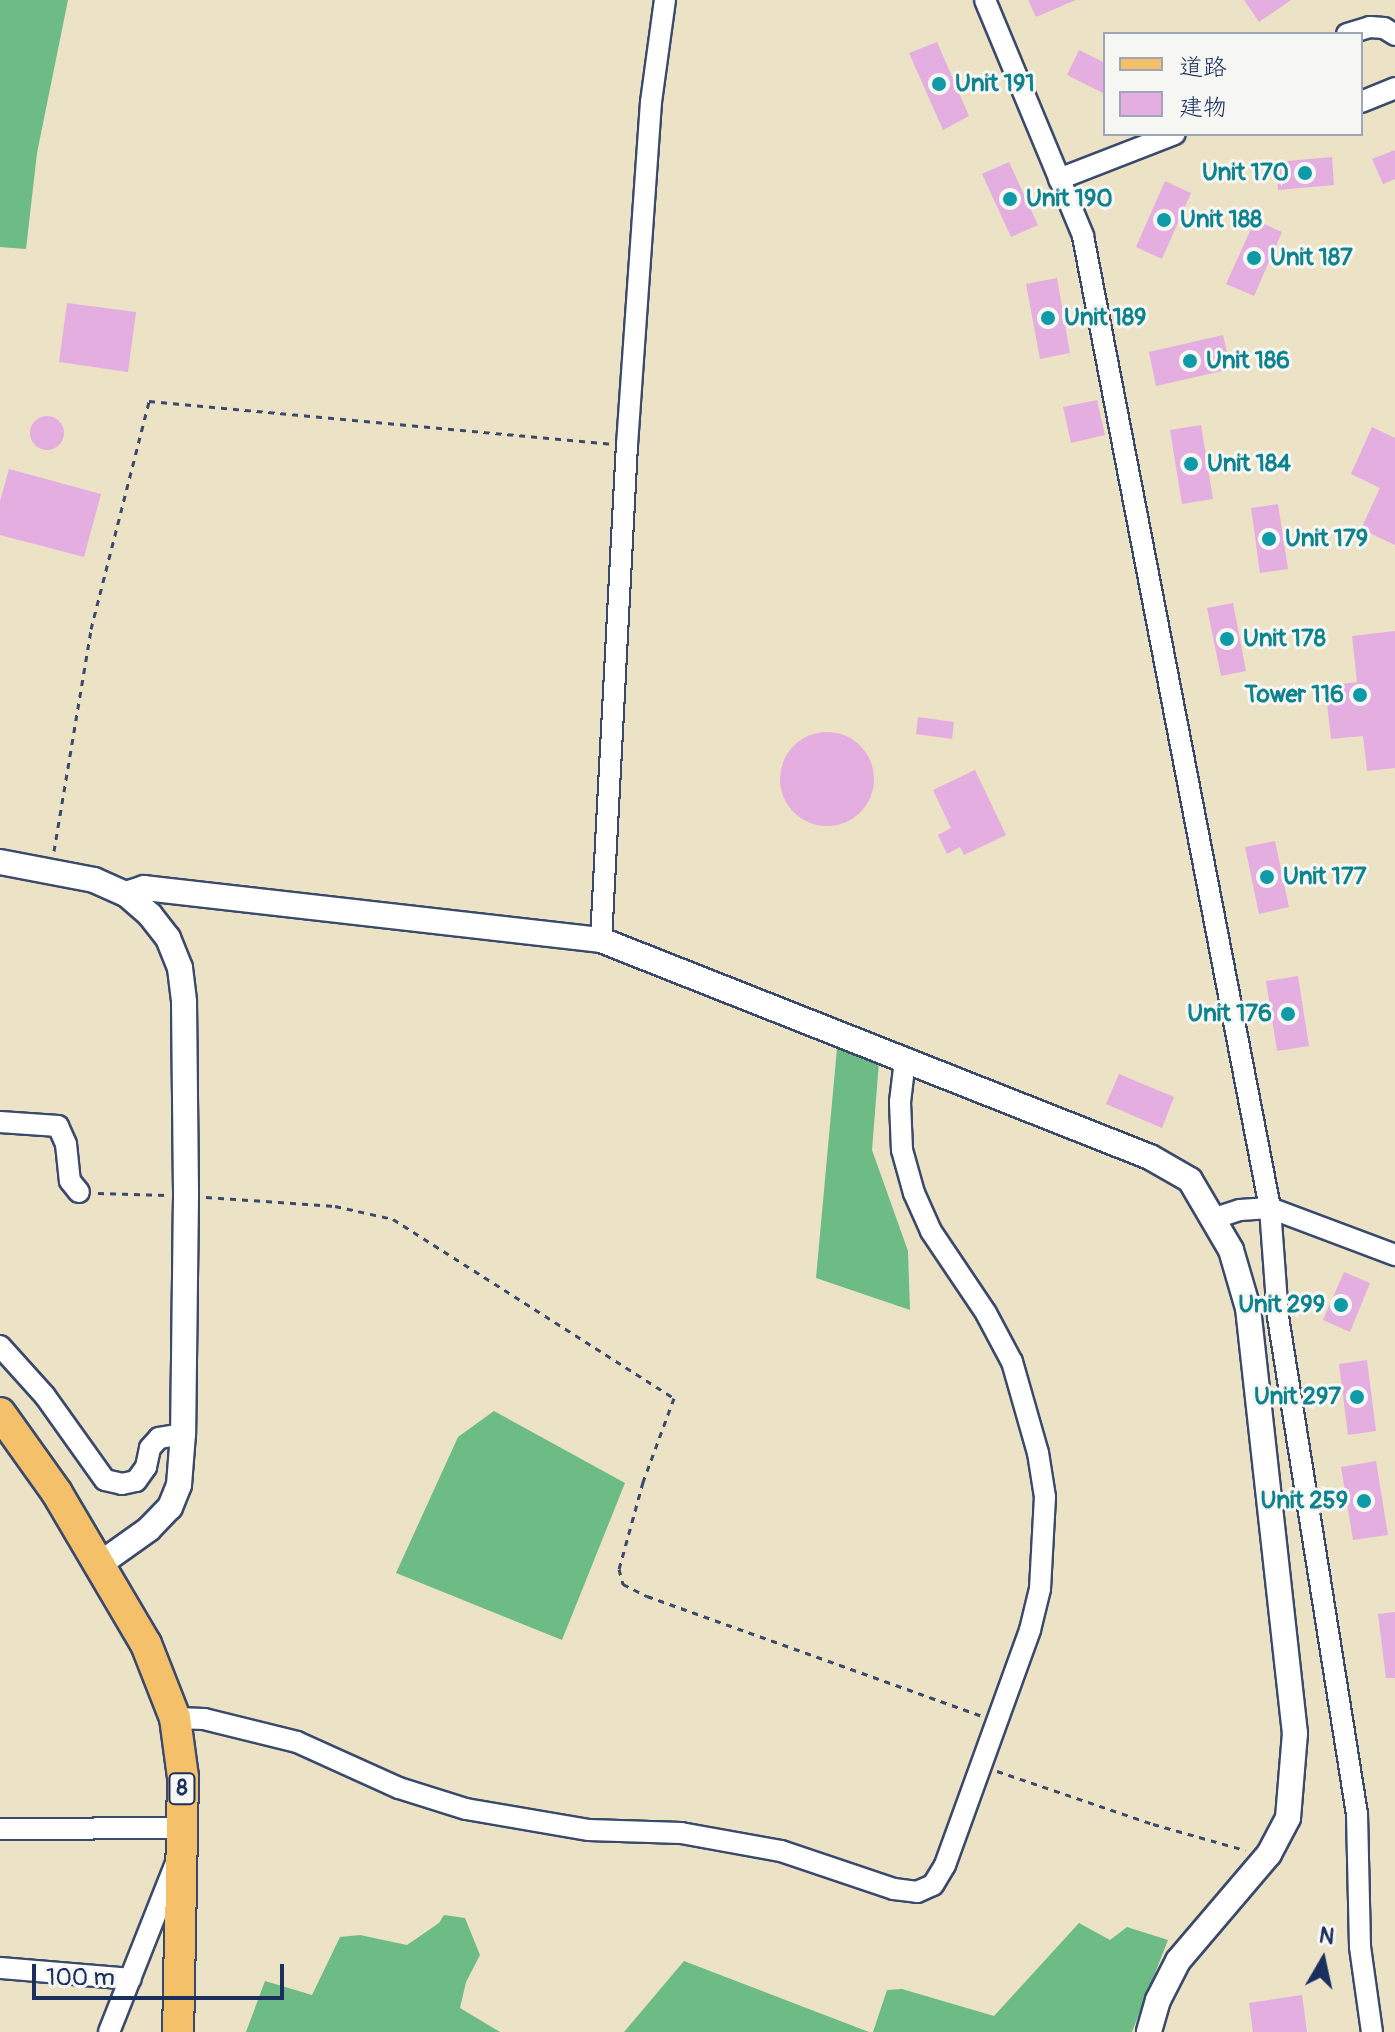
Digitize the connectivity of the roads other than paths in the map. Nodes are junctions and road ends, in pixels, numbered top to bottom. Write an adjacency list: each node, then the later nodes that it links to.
1 (665, 0): 11 (street)
2 (985, 0): 8 (street)
3 (1354, 32): 4 (street)
4 (1395, 35)
5 (1395, 88): 6 (street)
6 (1363, 101)
7 (1170, 136): 8 (street)
8 (1059, 179): 15 (street)
9 (0, 862): 10 (street)
10 (126, 894): 11 (street); 20 (street)
11 (601, 940): 12 (street)
12 (905, 1060): 16 (street); 22 (street)
13 (0, 1122): 14 (street)
14 (79, 1192)
15 (1270, 1208): 16 (street); 17 (street); 30 (street)
16 (1215, 1218): 29 (street)
17 (1395, 1255)
18 (0, 1346): 20 (street)
19 (0, 1413): 21 (main road, 8)
20 (183, 1434): 21 (street)
21 (100, 1564): 22 (main road, 8)
22 (175, 1718): 24 (main road, 8)
23 (0, 1829): 24 (street)
24 (181, 1839): 26 (street); 28 (main road, 8)
25 (0, 1968): 26 (street)
26 (131, 1979): 27 (street)
27 (109, 2032)
28 (178, 2032)
29 (1149, 2032)
30 (1372, 2032)

